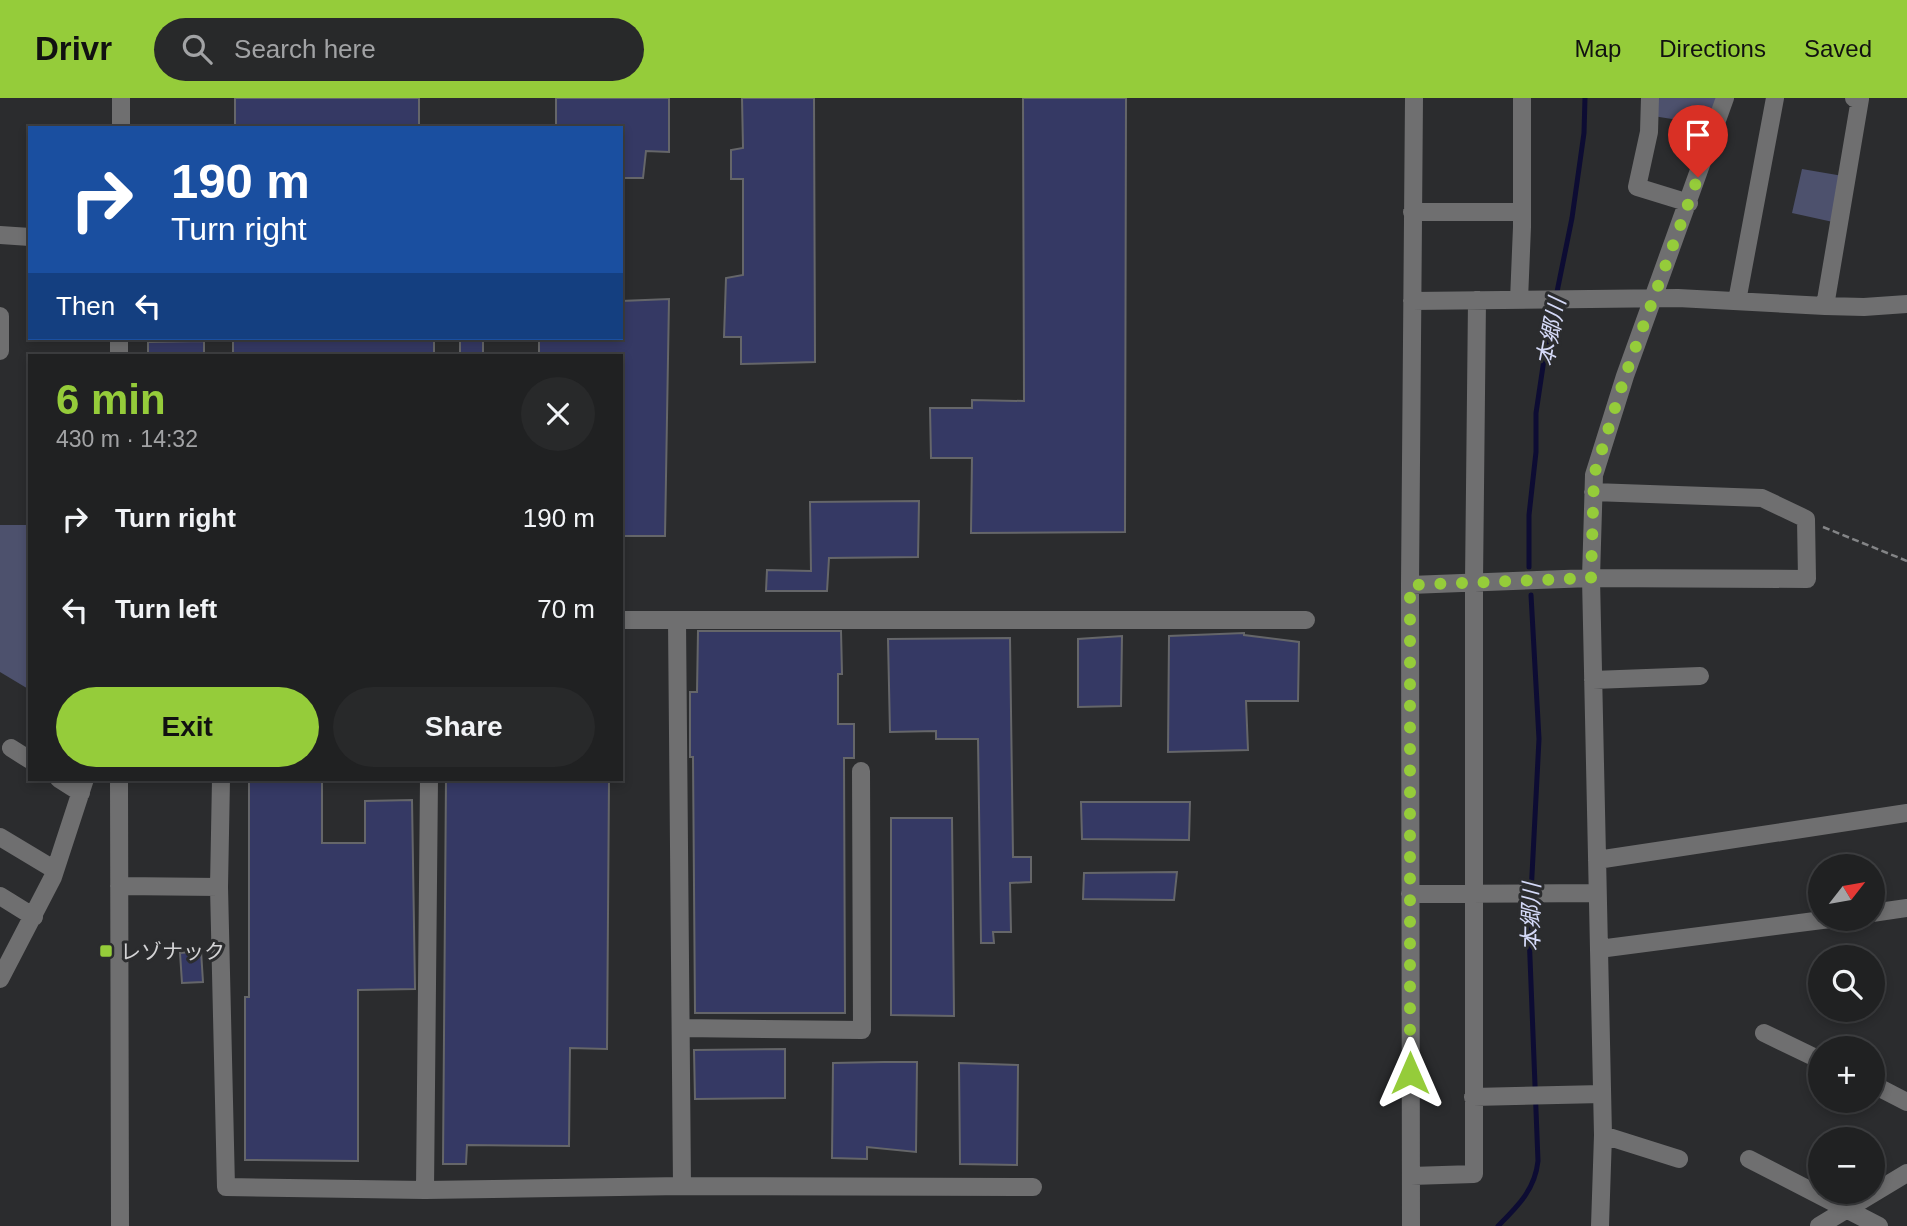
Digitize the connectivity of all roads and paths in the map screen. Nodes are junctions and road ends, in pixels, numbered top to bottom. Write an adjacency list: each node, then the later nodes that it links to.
1 (121, 98): 8 (street)
2 (1414, 98): 10 (street)
3 (1522, 98): 11 (street)
4 (1650, 98): 9 (street)
5 (1725, 98): 9 (street)
6 (1775, 98): 18 (street)
7 (1854, 98): 20 (street)
8 (121, 126)
9 (1689, 203): 14 (street)
10 (1412, 212): 11 (street); 17 (street)
11 (1522, 212): 16 (street)
12 (0, 235): 13 (street)
13 (28, 237)
14 (1654, 298): 16 (street); 18 (street); 23 (street)
15 (1477, 300): 16 (street); 17 (street); 27 (street)
16 (1519, 300)
17 (1412, 301): 28 (street)
18 (1737, 301): 20 (street)
19 (1907, 303): 20 (street)
20 (1825, 306)
21 (0, 316): 22 (street)
22 (0, 351)
23 (1593, 492): 24 (street); 26 (street)
24 (1805, 519): 25 (path); 26 (street)
25 (1907, 561)
26 (1591, 578): 27 (street); 33 (street)
27 (1474, 582): 28 (street); 50 (street)
28 (1410, 585): 49 (street)
29 (623, 620): 30 (street)
30 (677, 620): 31 (street); 58 (street)
31 (1306, 620)
32 (1700, 676): 33 (street)
33 (1593, 680): 44 (street)
34 (11, 748): 35 (street)
35 (28, 759)
36 (861, 771): 58 (street)
37 (66, 781): 41 (street)
38 (119, 781): 46 (street)
39 (221, 781): 47 (street)
40 (429, 781): 72 (street)
41 (83, 786): 45 (street)
42 (1907, 813): 44 (street)
43 (0, 837): 45 (street)
44 (1597, 860): 48 (street)
45 (55, 870): 54 (street)
46 (119, 886): 47 (street); 74 (street)
47 (219, 887): 72 (street)
48 (1597, 893): 50 (street); 56 (street)
49 (1410, 894): 50 (street); 69 (street)
50 (1474, 894): 63 (street)
51 (0, 896): 54 (street)
52 (1907, 908): 53 (street)
53 (1885, 911)
54 (34, 917): 57 (street)
55 (1808, 922): 56 (street)
56 (1600, 949): 62 (street)
57 (2, 969)
58 (681, 1028): 70 (street)
59 (1763, 1033): 60 (street)
60 (1808, 1054)
61 (1885, 1091): 64 (street)
62 (1602, 1094): 63 (street); 65 (street)
63 (1473, 1097): 69 (street)
64 (1907, 1102)
65 (1603, 1135): 66 (street); 76 (street)
66 (1679, 1159)
67 (1749, 1159): 73 (street)
68 (1907, 1173): 73 (street)
69 (1411, 1176): 75 (street)
70 (682, 1186): 71 (street); 72 (street)
71 (1033, 1187)
72 (425, 1190)
73 (1848, 1208): 77 (street); 78 (street)
74 (120, 1226)
75 (1411, 1226)
76 (1600, 1226)
77 (1819, 1226)
78 (1879, 1226)

